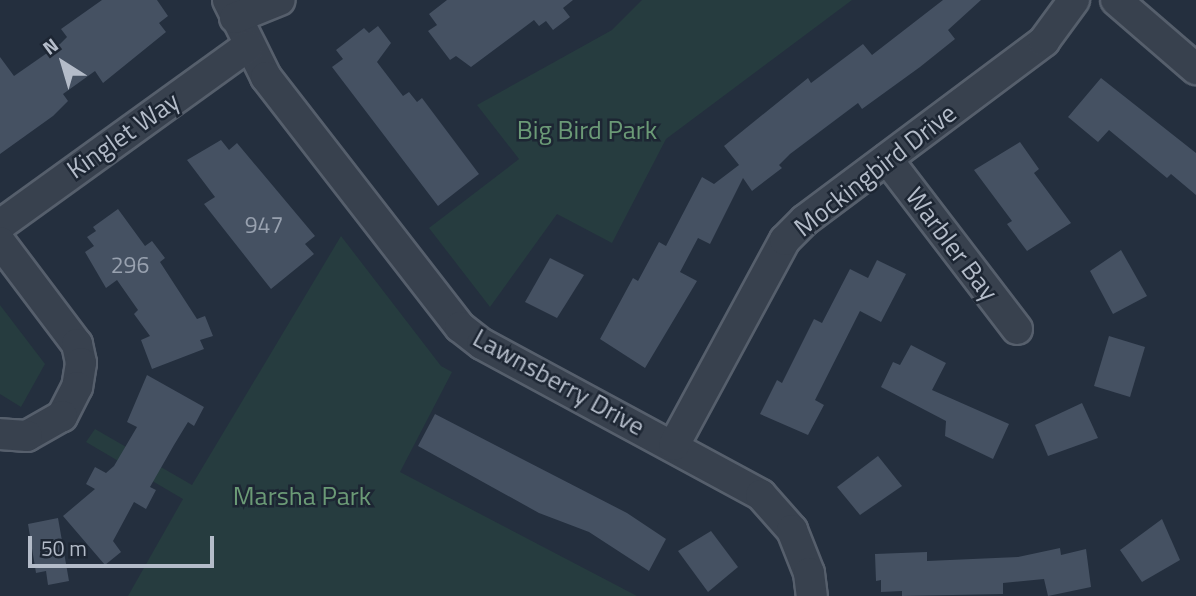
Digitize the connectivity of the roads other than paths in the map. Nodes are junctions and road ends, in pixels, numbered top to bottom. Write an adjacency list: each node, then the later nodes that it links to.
1 (280, 0): 4 (street)
2 (1074, 0): 7 (street, Mockingbird Drive)
3 (1116, 0): 6 (street)
4 (232, 9): 5 (street, Lawnsberry Drive)
5 (248, 47): 8 (street, Kinglet Way); 12 (street, Lawnsberry Drive)
6 (1196, 68)
7 (887, 159): 10 (street, Warbler Bay); 12 (street, Mockingbird Drive)
8 (0, 225)
9 (0, 242): 11 (street)
10 (1017, 329)
11 (0, 434)
12 (674, 445): 13 (street, Lawnsberry Drive)
13 (812, 596)

